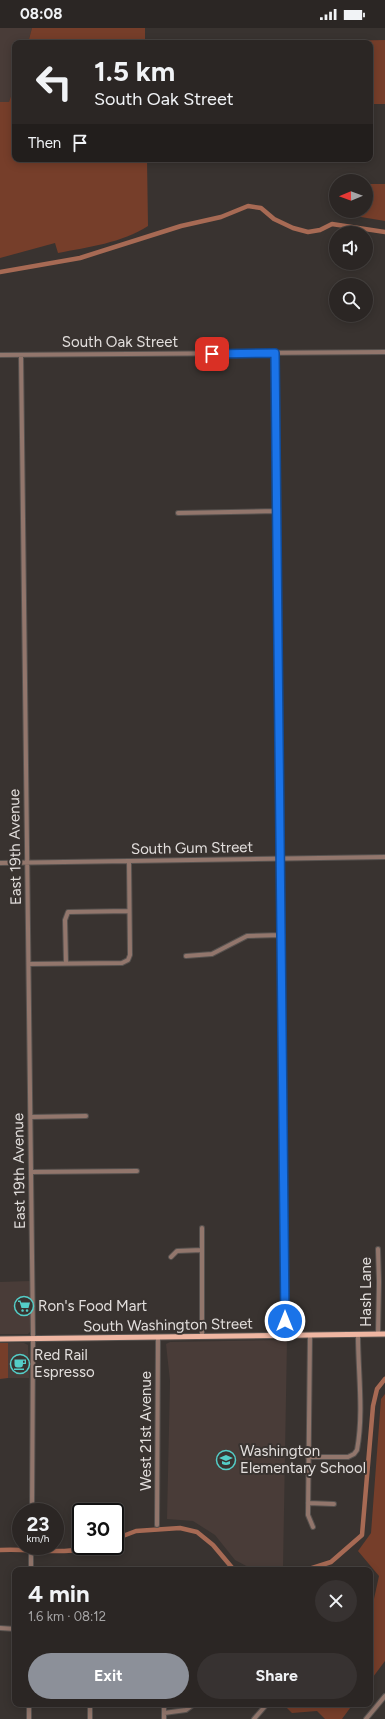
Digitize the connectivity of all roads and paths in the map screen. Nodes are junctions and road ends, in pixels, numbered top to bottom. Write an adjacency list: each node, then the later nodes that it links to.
1 (385, 352): 2 (street, South Oak Street)
2 (275, 353): 4 (street, South Oak Street); 5 (street)
3 (0, 355): 4 (street, South Oak Street)
4 (21, 355): 11 (street, East 19th Avenue)
5 (277, 511): 6 (street); 8 (street)
6 (178, 513)
7 (385, 857): 8 (street, South Gum Street)
8 (280, 859): 9 (street, South Gum Street); 13 (street)
9 (128, 861): 11 (street, South Gum Street); 12 (street)
10 (0, 862): 11 (street, South Gum Street)
11 (28, 862): 15 (street, East 19th Avenue)
12 (129, 910): 16 (street); 16 (street)
13 (281, 935): 14 (street); 27 (street)
14 (186, 956)
15 (29, 964): 16 (street); 17 (street, East 19th Avenue)
16 (66, 964)
17 (31, 1116): 18 (street); 20 (street, East 19th Avenue)
18 (86, 1116)
19 (138, 1171): 20 (street)
20 (31, 1172): 32 (street, East 19th Avenue)
21 (202, 1228): 23 (street)
22 (378, 1249): 25 (street, Hash Lane)
23 (202, 1250): 24 (street); 30 (street)
24 (171, 1257)
25 (378, 1334): 26 (main road, South Washington Street); 29 (main road, South Washington Street)
26 (385, 1334)
27 (285, 1335): 28 (main road, South Washington Street); 30 (main road, South Washington Street)
28 (310, 1335): 29 (main road, South Washington Street); 34 (street)
29 (358, 1335): 34 (street)
30 (202, 1336): 31 (main road, South Washington Street)
31 (158, 1337): 32 (main road, South Washington Street); 38 (street, West 21st Avenue)
32 (33, 1338): 33 (main road, South Washington Street); 35 (street, East 19th Avenue)
33 (0, 1339)
34 (308, 1457): 36 (street)
35 (32, 1503)
36 (308, 1503): 37 (street); 39 (street)
37 (334, 1504)
38 (157, 1525)
39 (313, 1528)
40 (31, 1555): 41 (street)
41 (31, 1567)
42 (0, 1628): 43 (street)
43 (12, 1628)
44 (384, 1699): 55 (street)
45 (29, 1707): 51 (street)
46 (90, 1707): 52 (street)
47 (164, 1707): 50 (street)
48 (190, 1707): 50 (street)
49 (264, 1707): 54 (street)
50 (164, 1713): 53 (street)
51 (29, 1719)
52 (90, 1719)
53 (164, 1719)
54 (254, 1719)
55 (366, 1719)

